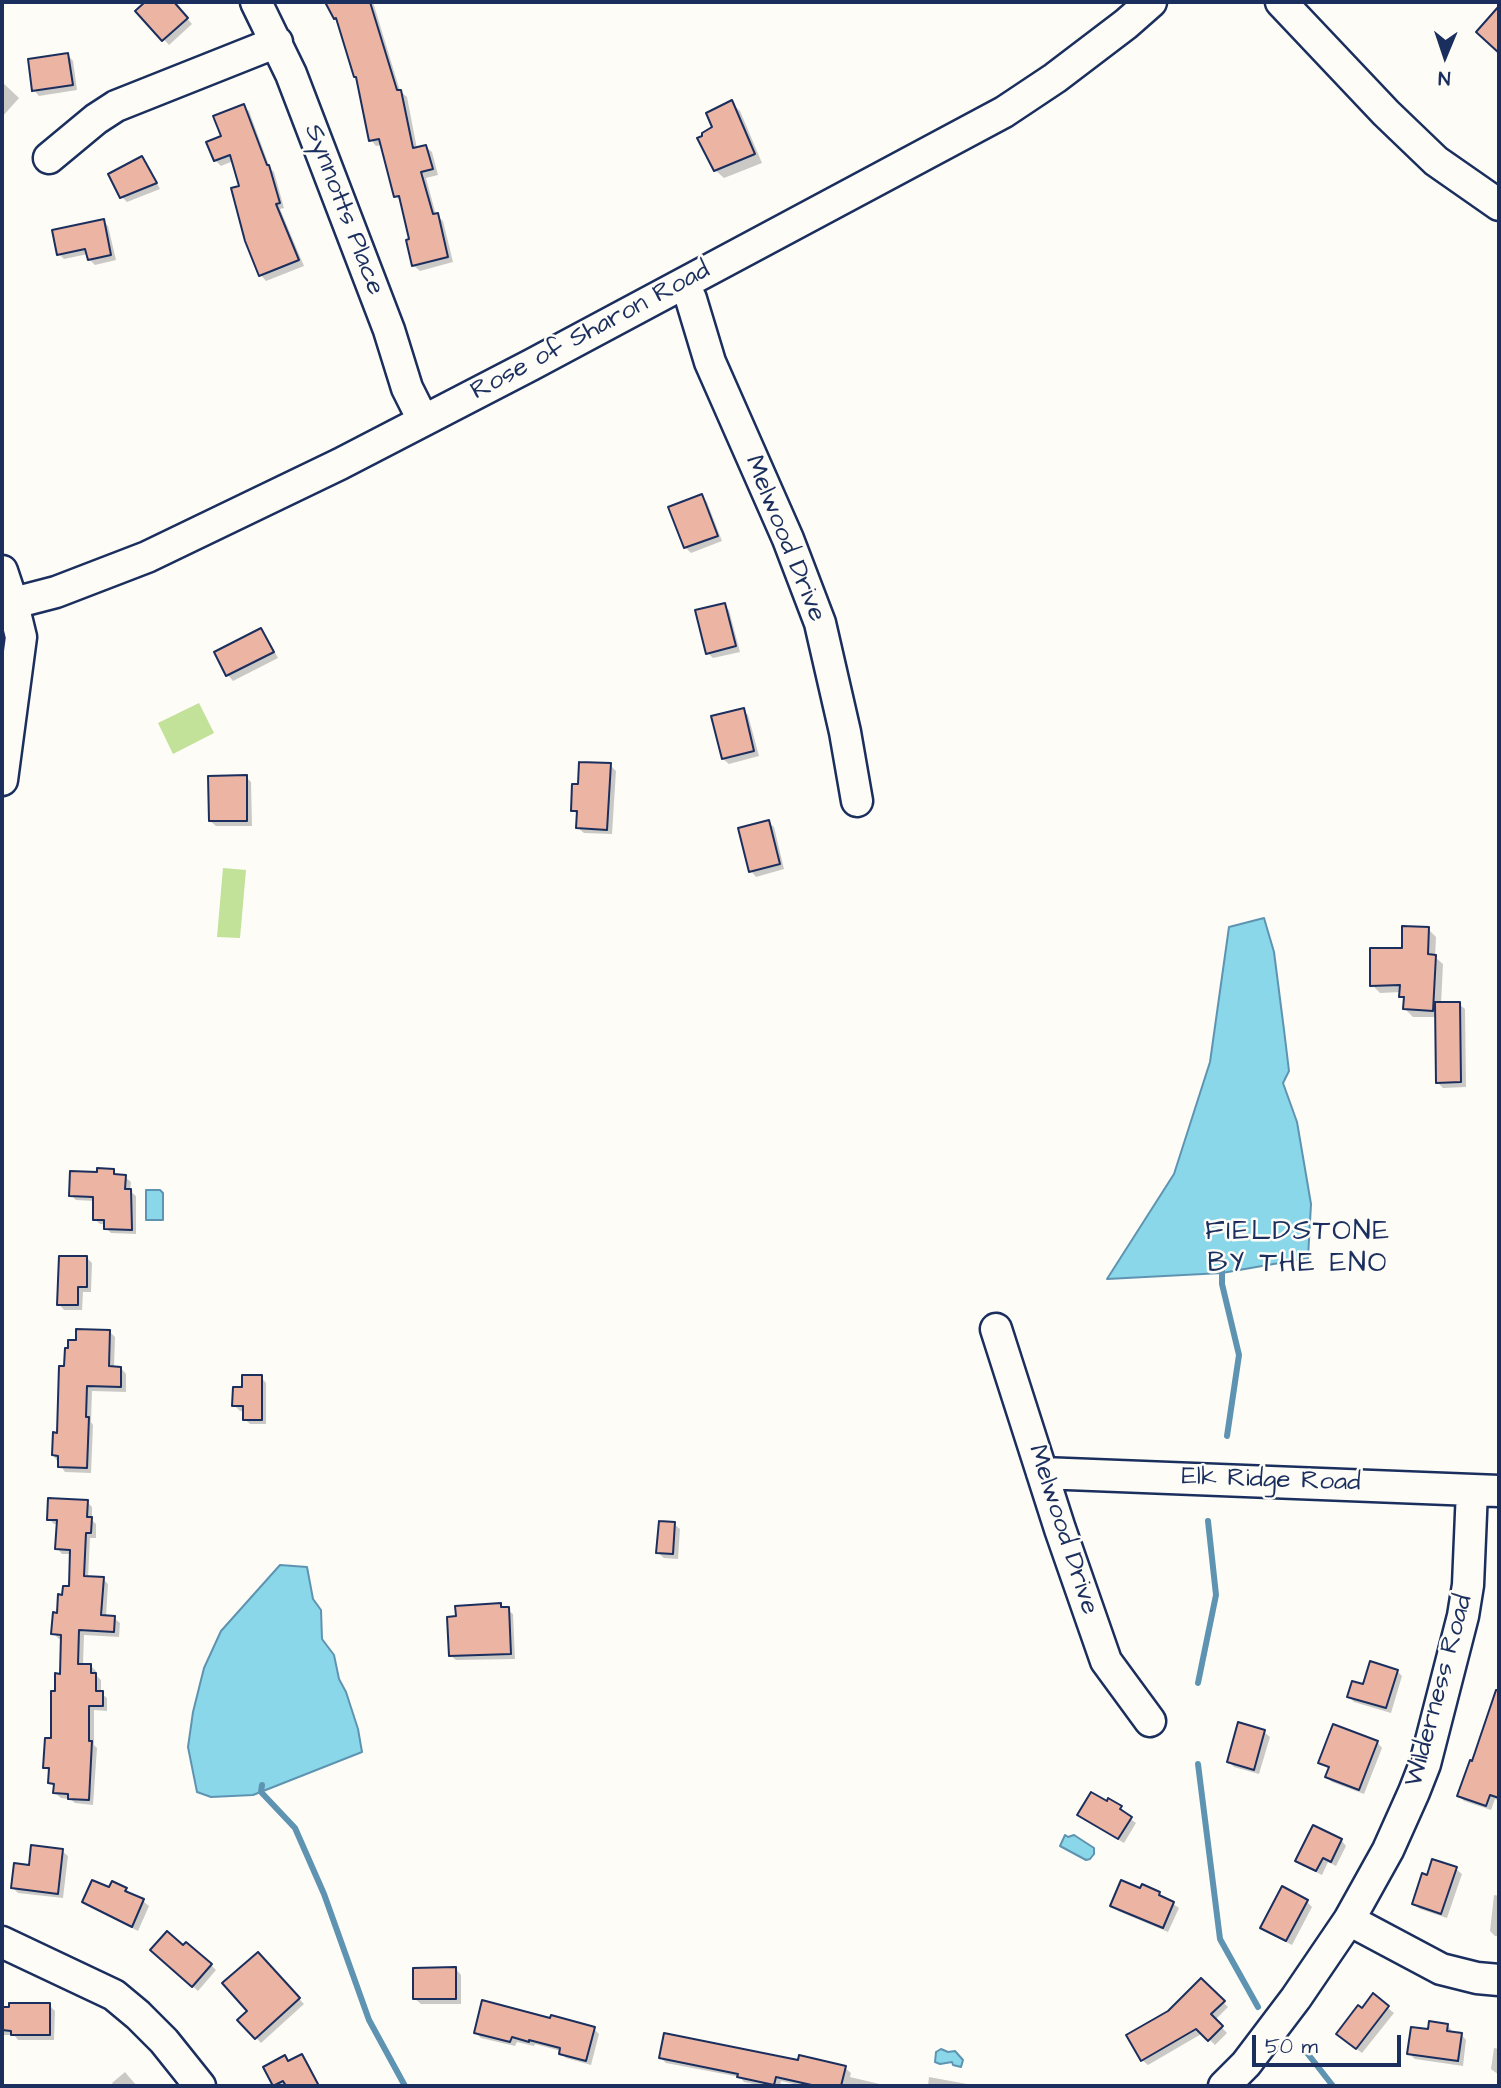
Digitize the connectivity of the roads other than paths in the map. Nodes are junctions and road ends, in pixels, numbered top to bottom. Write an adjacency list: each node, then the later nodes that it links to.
1 (256, 2): 4 (street, Synnotts Place)
2 (1151, 2): 7 (street, Rose of Sharon Road)
3 (1281, 2): 6 (street)
4 (276, 42): 5 (street); 8 (street, Synnotts Place)
5 (49, 158)
6 (1499, 205)
7 (684, 284): 8 (street, Rose of Sharon Road); 12 (street, Melwood Drive)
8 (422, 420): 10 (street, Rose of Sharon Road)
9 (2, 571): 10 (street)
10 (7, 605): 11 (street)
11 (2, 780)
12 (857, 801)
13 (996, 1329): 14 (street, Melwood Drive)
14 (1042, 1473): 15 (street, Elk Ridge Road); 16 (street, Melwood Drive)
15 (1485, 1491): 17 (street, Wilderness Road)
16 (1150, 1721)
17 (1349, 1920): 19 (street); 21 (street, Wilderness Road)
18 (2, 1942): 20 (street)
19 (1499, 1980)
20 (200, 2086)
21 (1224, 2086)

